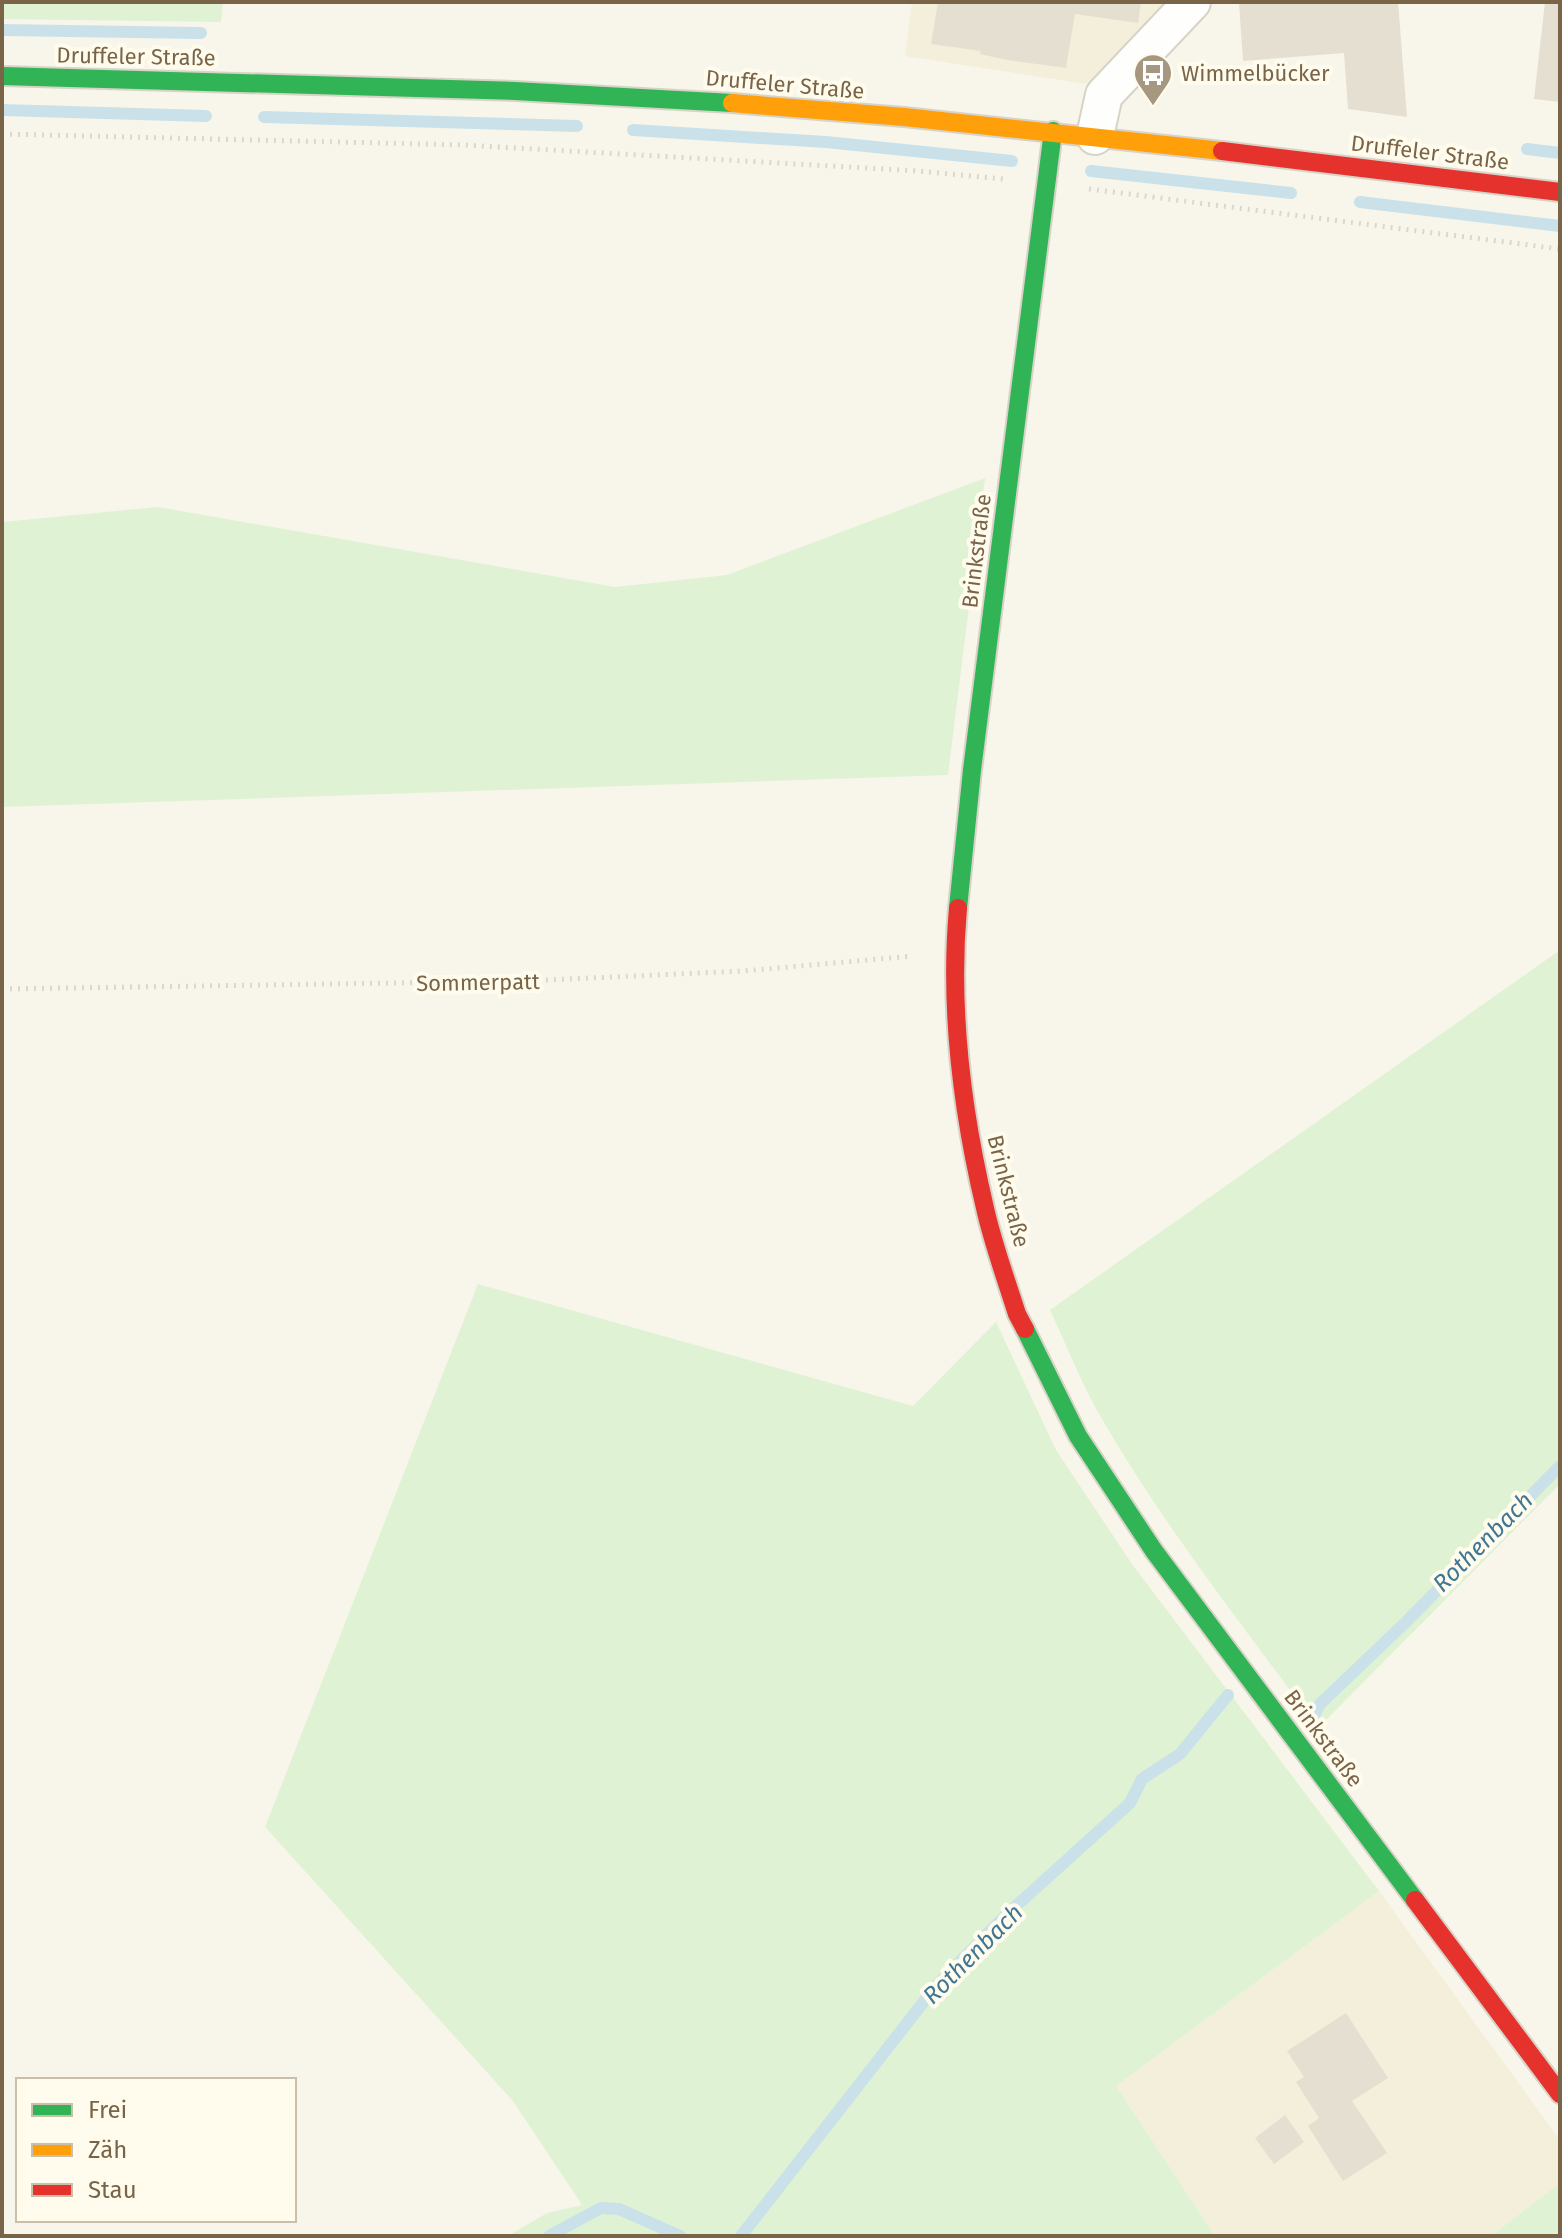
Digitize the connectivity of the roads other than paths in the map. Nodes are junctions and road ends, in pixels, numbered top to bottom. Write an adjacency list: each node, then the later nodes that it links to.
1 (1192, 2): 4 (street)
2 (2, 76): 3 (street, Druffeler Straße)
3 (1053, 131): 4 (street, Druffeler Straße); 6 (street, Brinkstraße)
4 (1095, 136): 5 (street, Druffeler Straße)
5 (1560, 192)
6 (1560, 2094)

